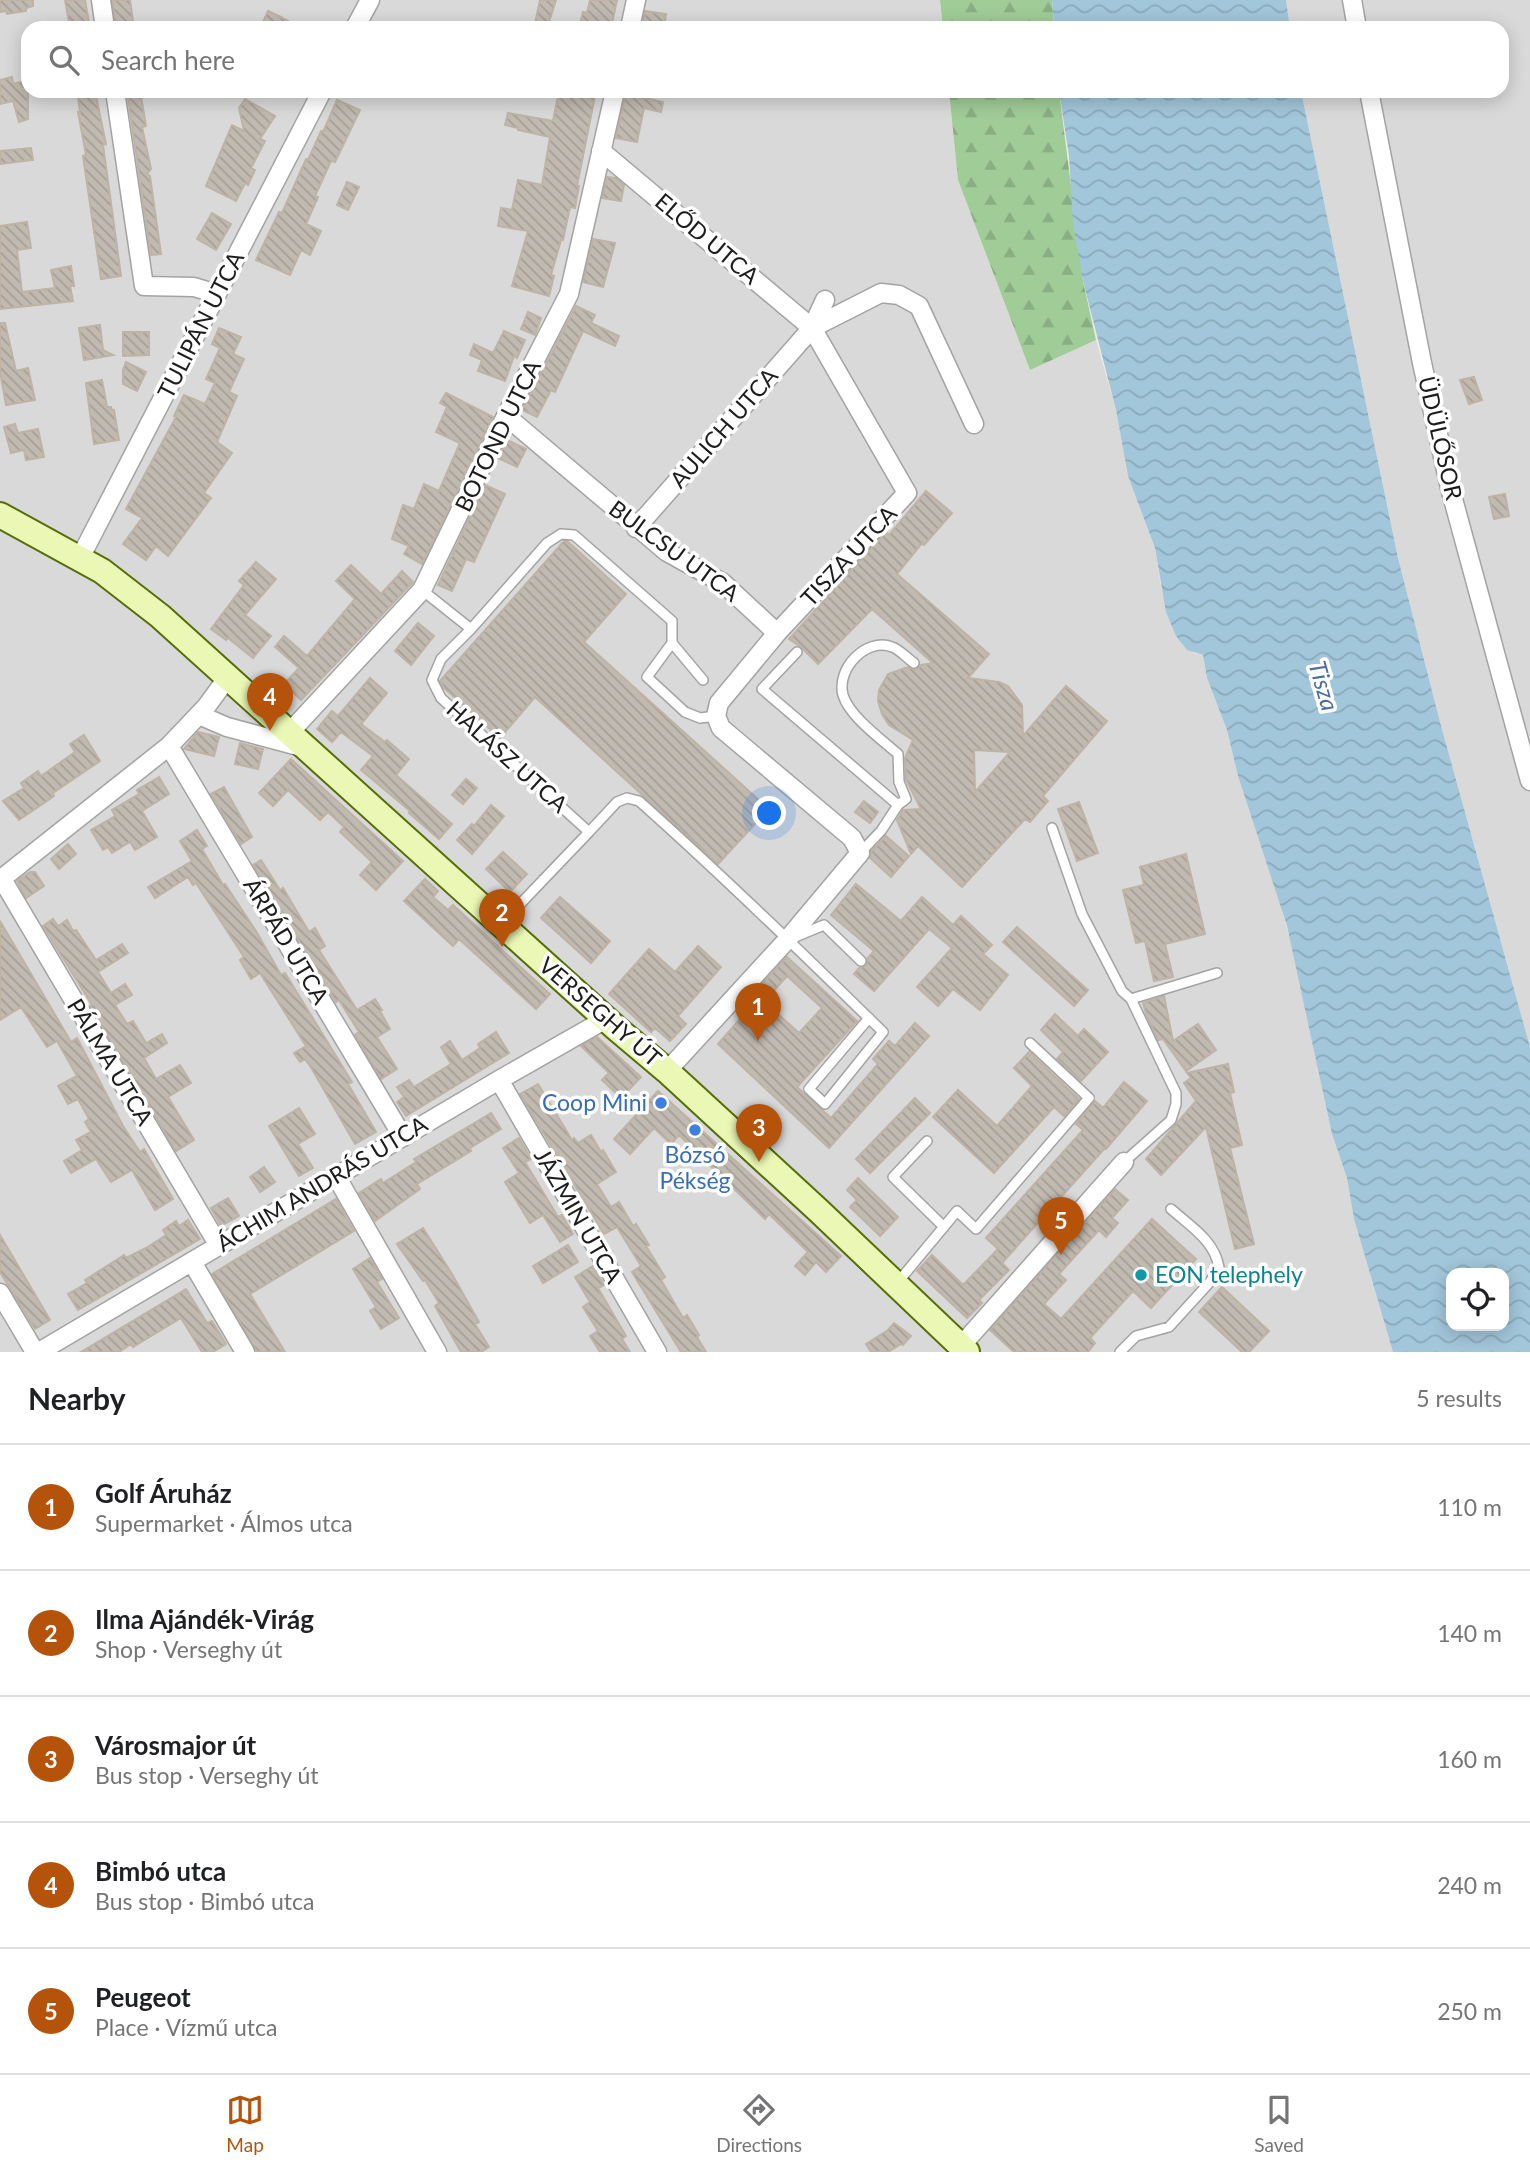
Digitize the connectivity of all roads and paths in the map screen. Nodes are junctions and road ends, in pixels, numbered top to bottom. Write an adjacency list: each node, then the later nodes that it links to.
1 (101, 0): 5 (street)
2 (370, 0): 6 (street)
3 (636, 0): 7 (street)
4 (1352, 0): 8 (street)
5 (104, 21)
6 (359, 21)
7 (632, 21)
8 (1356, 21)
9 (116, 98): 14 (street)
10 (318, 98): 14 (street, TULIPÁN UTCA)
11 (613, 98): 13 (street, BOTOND UTCA)
12 (1370, 98): 34 (street, ÜDÜLŐSOR)
13 (601, 151): 16 (street, ELŐD UTCA); 17 (street, BOTOND UTCA)
14 (217, 294): 21 (street, TULIPÁN UTCA)
15 (825, 300): 16 (street)
16 (812, 328): 18 (street); 20 (street, AULICH UTCA); 24 (street, TISZA UTCA)
17 (506, 416): 20 (street, BULCSU UTCA); 22 (street, BOTOND UTCA)
18 (974, 424)
19 (0, 516): 21 (main road, VERSEGHY ÚT)
20 (636, 528): 24 (street, BULCSU UTCA)
21 (80, 558): 28 (main road, VERSEGHY ÚT)
22 (422, 590): 23 (lane); 32 (street, BOTOND UTCA)
23 (471, 629): 25 (lane, HALÁSZ UTCA); 37 (lane, HALÁSZ UTCA)
24 (777, 633): 31 (street, TISZA UTCA)
25 (672, 643): 29 (lane); 31 (lane)
26 (797, 652): 35 (lane)
27 (914, 663): 35 (lane)
28 (228, 677): 30 (street); 32 (main road, VERSEGHY ÚT)
29 (704, 680)
30 (199, 715): 32 (street); 33 (street)
31 (718, 722): 38 (street)
32 (298, 741): 40 (main road, VERSEGHY ÚT)
33 (169, 746): 39 (street); 50 (street, ÁRPÁD UTCA)
34 (1530, 781)
35 (898, 805): 38 (lane)
36 (1052, 828): 44 (lane)
37 (589, 832): 40 (lane, HALÁSZ UTCA); 41 (lane, HALÁSZ UTCA)
38 (860, 853): 41 (street)
39 (1, 879): 56 (street, PÁLMA UTCA)
40 (501, 924): 46 (main road, VERSEGHY ÚT)
41 (787, 940): 42 (lane); 45 (lane, HALÁSZ UTCA); 48 (street)
42 (861, 961)
43 (1217, 973): 44 (lane)
44 (1131, 999): 52 (lane)
45 (869, 1018): 45 (lane)
46 (606, 1019): 48 (main road, VERSEGHY ÚT); 49 (street, ÁCHIM ANDRÁS UTCA)
47 (1030, 1043): 55 (lane)
48 (667, 1071): 58 (main road, VERSEGHY ÚT)
49 (499, 1080): 50 (street, ÁCHIM ANDRÁS UTCA); 64 (street, JÁZMIN UTCA)
50 (403, 1137): 53 (street, ÁCHIM ANDRÁS UTCA)
51 (927, 1141): 55 (lane)
52 (1124, 1162): 60 (street)
53 (336, 1176): 56 (street, ÁCHIM ANDRÁS UTCA); 63 (street)
54 (1171, 1209): 65 (lane)
55 (944, 1227): 58 (lane)
56 (219, 1245): 57 (street, ÁCHIM ANDRÁS UTCA)
57 (192, 1262): 61 (street, ÁCHIM ANDRÁS UTCA); 62 (street)
58 (897, 1284): 60 (main road, VERSEGHY ÚT)
59 (0, 1293): 61 (street)
60 (959, 1350)
61 (37, 1352)
62 (245, 1352)
63 (437, 1352)
64 (657, 1352)
65 (1120, 1352)

